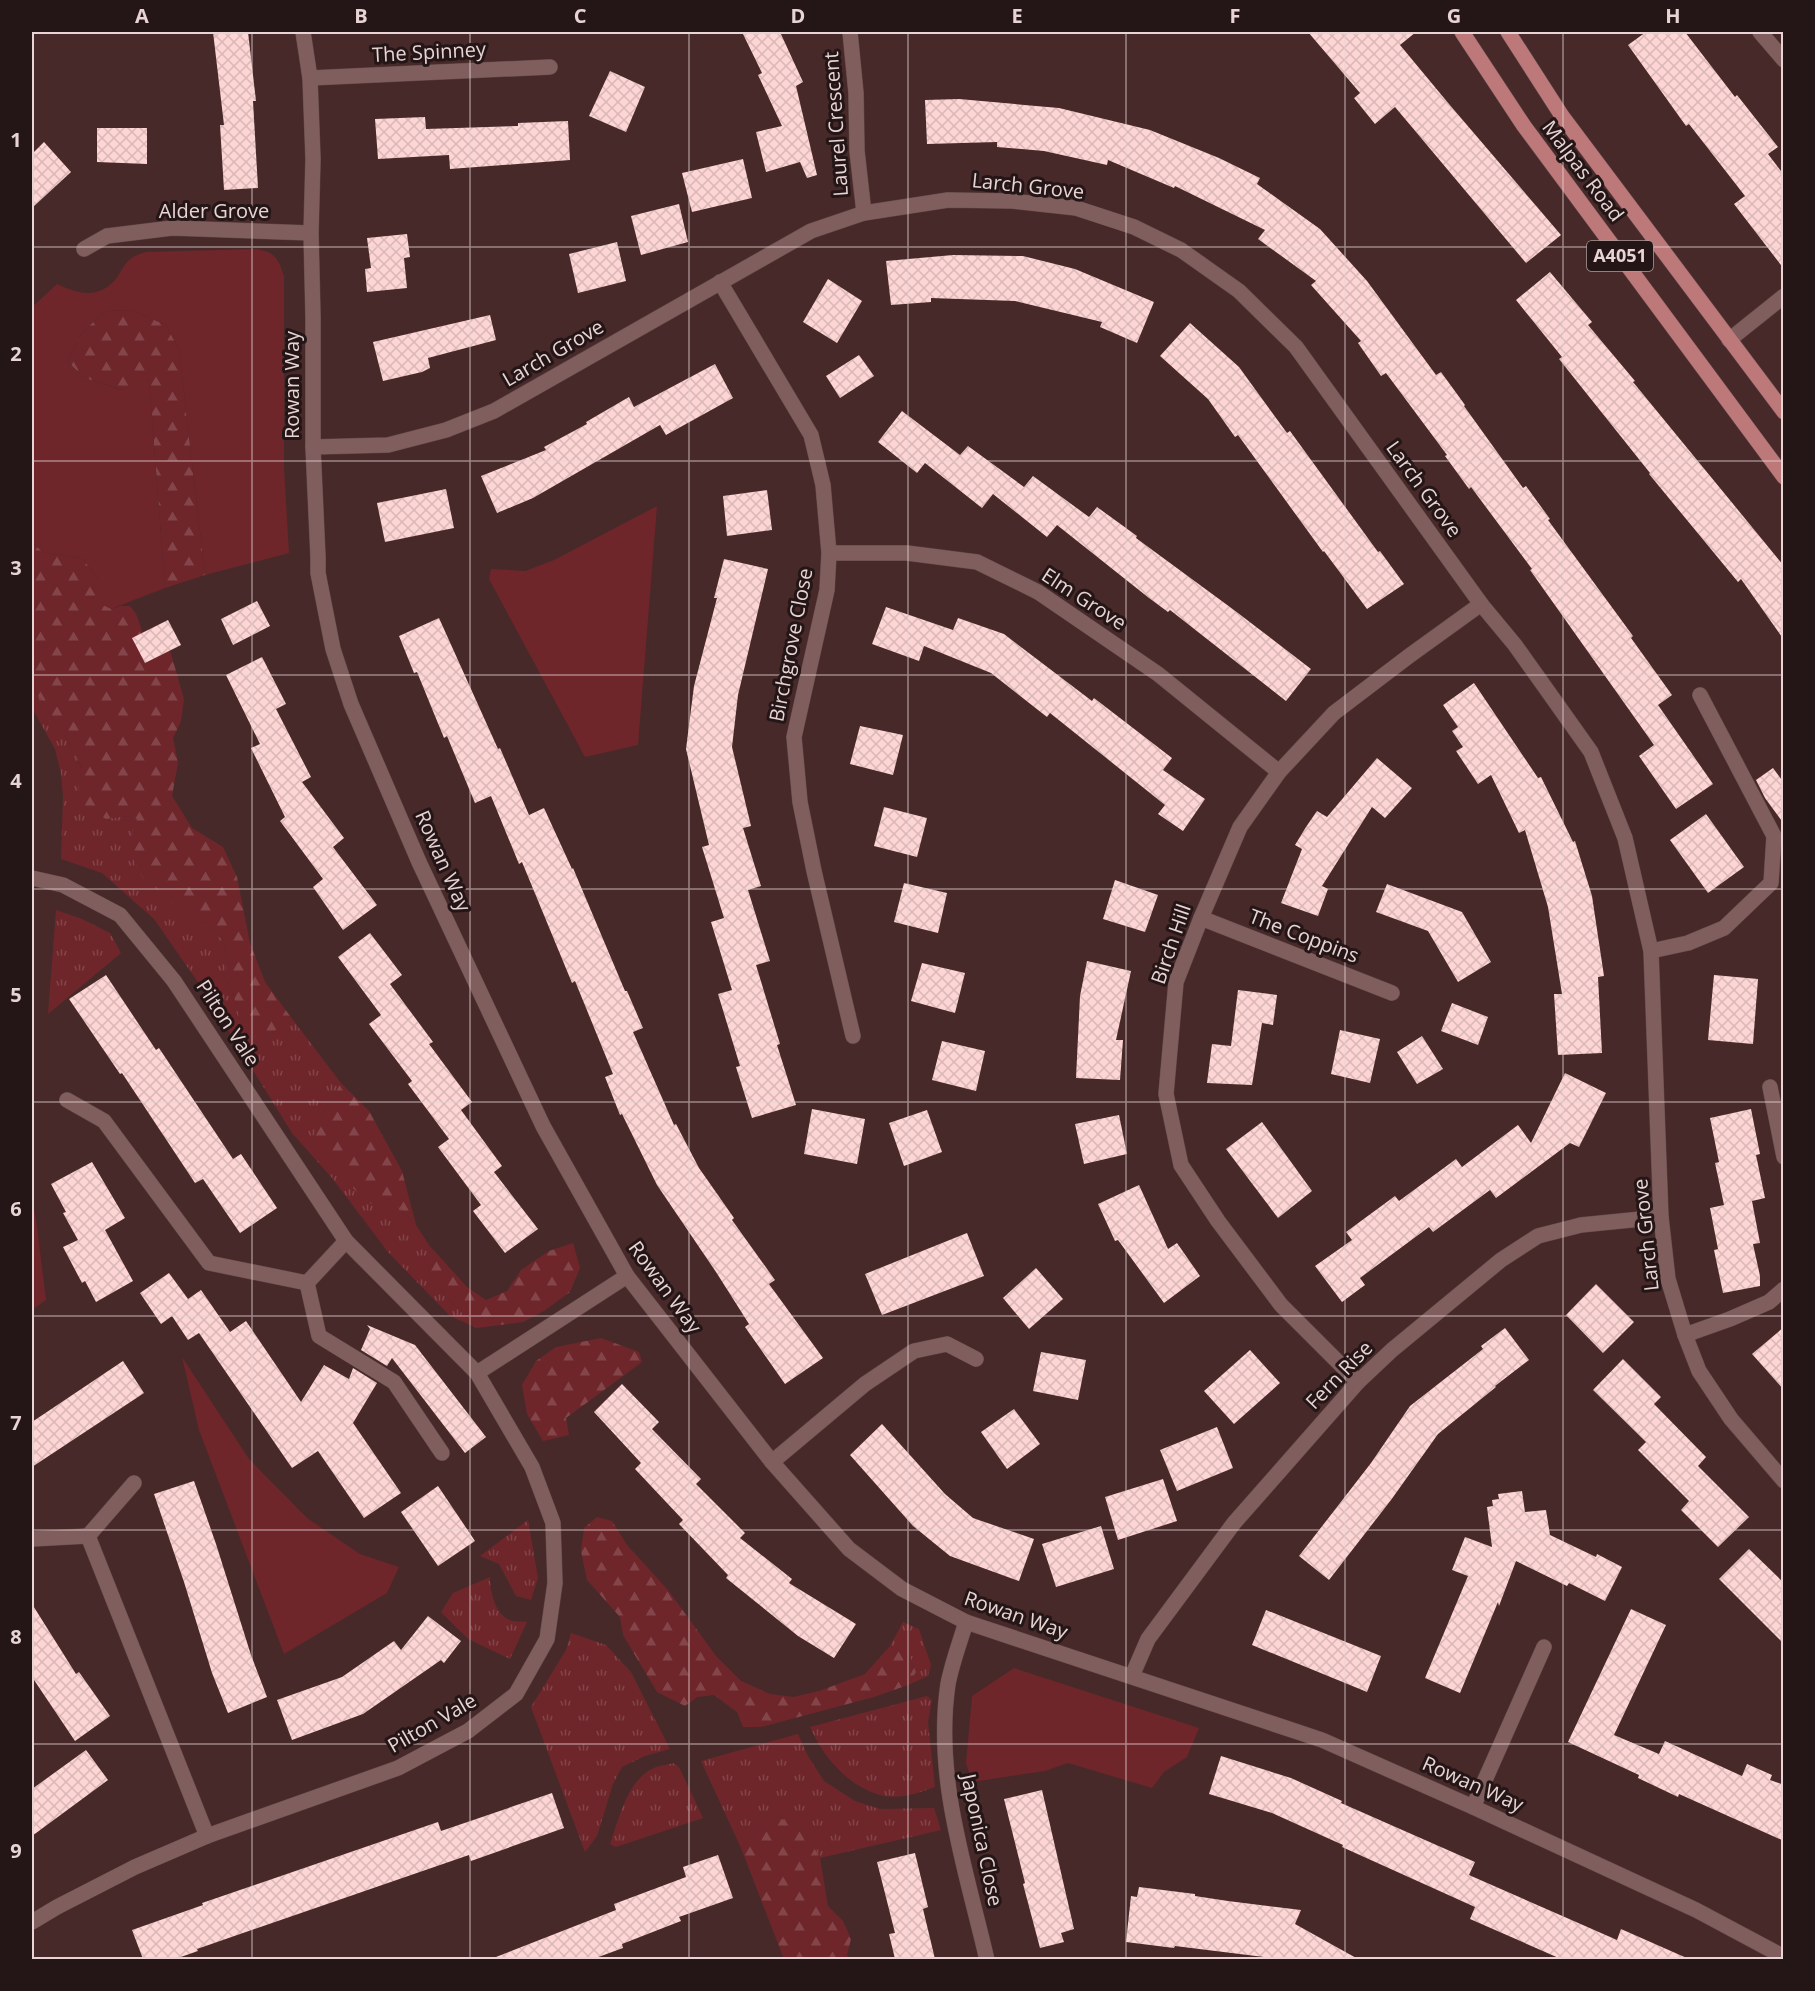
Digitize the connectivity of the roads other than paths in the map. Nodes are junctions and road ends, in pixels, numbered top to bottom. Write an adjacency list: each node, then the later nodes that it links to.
1 (303, 32): 8 (street, Rowan Way)
2 (850, 32): 9 (street, Laurel Crescent)
3 (1462, 32): 17 (main road, Malpas Road / A4051)
4 (1508, 32): 14 (main road, Malpas Road / A4051)
5 (1760, 32): 6 (street)
6 (1784, 60)
7 (550, 67): 8 (street, The Spinney)
8 (310, 78): 10 (street, Rowan Way)
9 (864, 213): 12 (street, Larch Grove); 19 (street, Larch Grove)
10 (311, 233): 11 (street, Alder Grove); 16 (street, Rowan Way)
11 (84, 249)
12 (720, 282): 16 (street, Larch Grove); 18 (street, Birchgrove Close)
13 (1784, 296): 14 (street)
14 (1730, 340): 15 (main road, Malpas Road / A4051)
15 (1784, 412)
16 (313, 447): 32 (street, Rowan Way)
17 (1784, 477)
18 (829, 553): 21 (street, Elm Grove); 26 (street, Birchgrove Close)
19 (1481, 604): 21 (street, Birch Hill); 24 (street, Larch Grove)
20 (1700, 695): 24 (street)
21 (1279, 772): 23 (street, Birch Hill)
22 (32, 878): 31 (street, Pilton Vale)
23 (1201, 918): 25 (street, The Coppins); 38 (street, Birch Hill)
24 (1651, 951): 30 (street, Larch Grove)
25 (1392, 993)
26 (853, 1036)
27 (1770, 1087): 29 (street)
28 (67, 1100): 33 (street)
29 (1784, 1157)
30 (1661, 1217): 35 (street, Larch Grove); 38 (street, Fern Rise)
31 (346, 1241): 33 (street); 37 (street, Pilton Vale)
32 (627, 1276): 37 (street); 40 (street, Rowan Way)
33 (307, 1283): 39 (street)
34 (1784, 1289): 35 (street)
35 (1685, 1335): 41 (street, Larch Grove)
36 (975, 1359): 40 (street)
37 (477, 1373): 49 (street, Pilton Vale)
38 (1358, 1382): 47 (street, Fern Rise)
39 (442, 1453)
40 (772, 1462): 45 (street, Rowan Way)
41 (1783, 1480)
42 (134, 1483): 43 (street)
43 (88, 1536): 44 (street); 49 (street)
44 (32, 1539)
45 (966, 1622): 47 (street, Rowan Way); 52 (street, Japonica Close)
46 (1544, 1647): 48 (street)
47 (1132, 1676): 48 (street, Rowan Way)
48 (1473, 1807): 51 (street, Rowan Way)
49 (207, 1836): 50 (street, Pilton Vale)
50 (32, 1923)
51 (1784, 1957)
52 (987, 1959)

